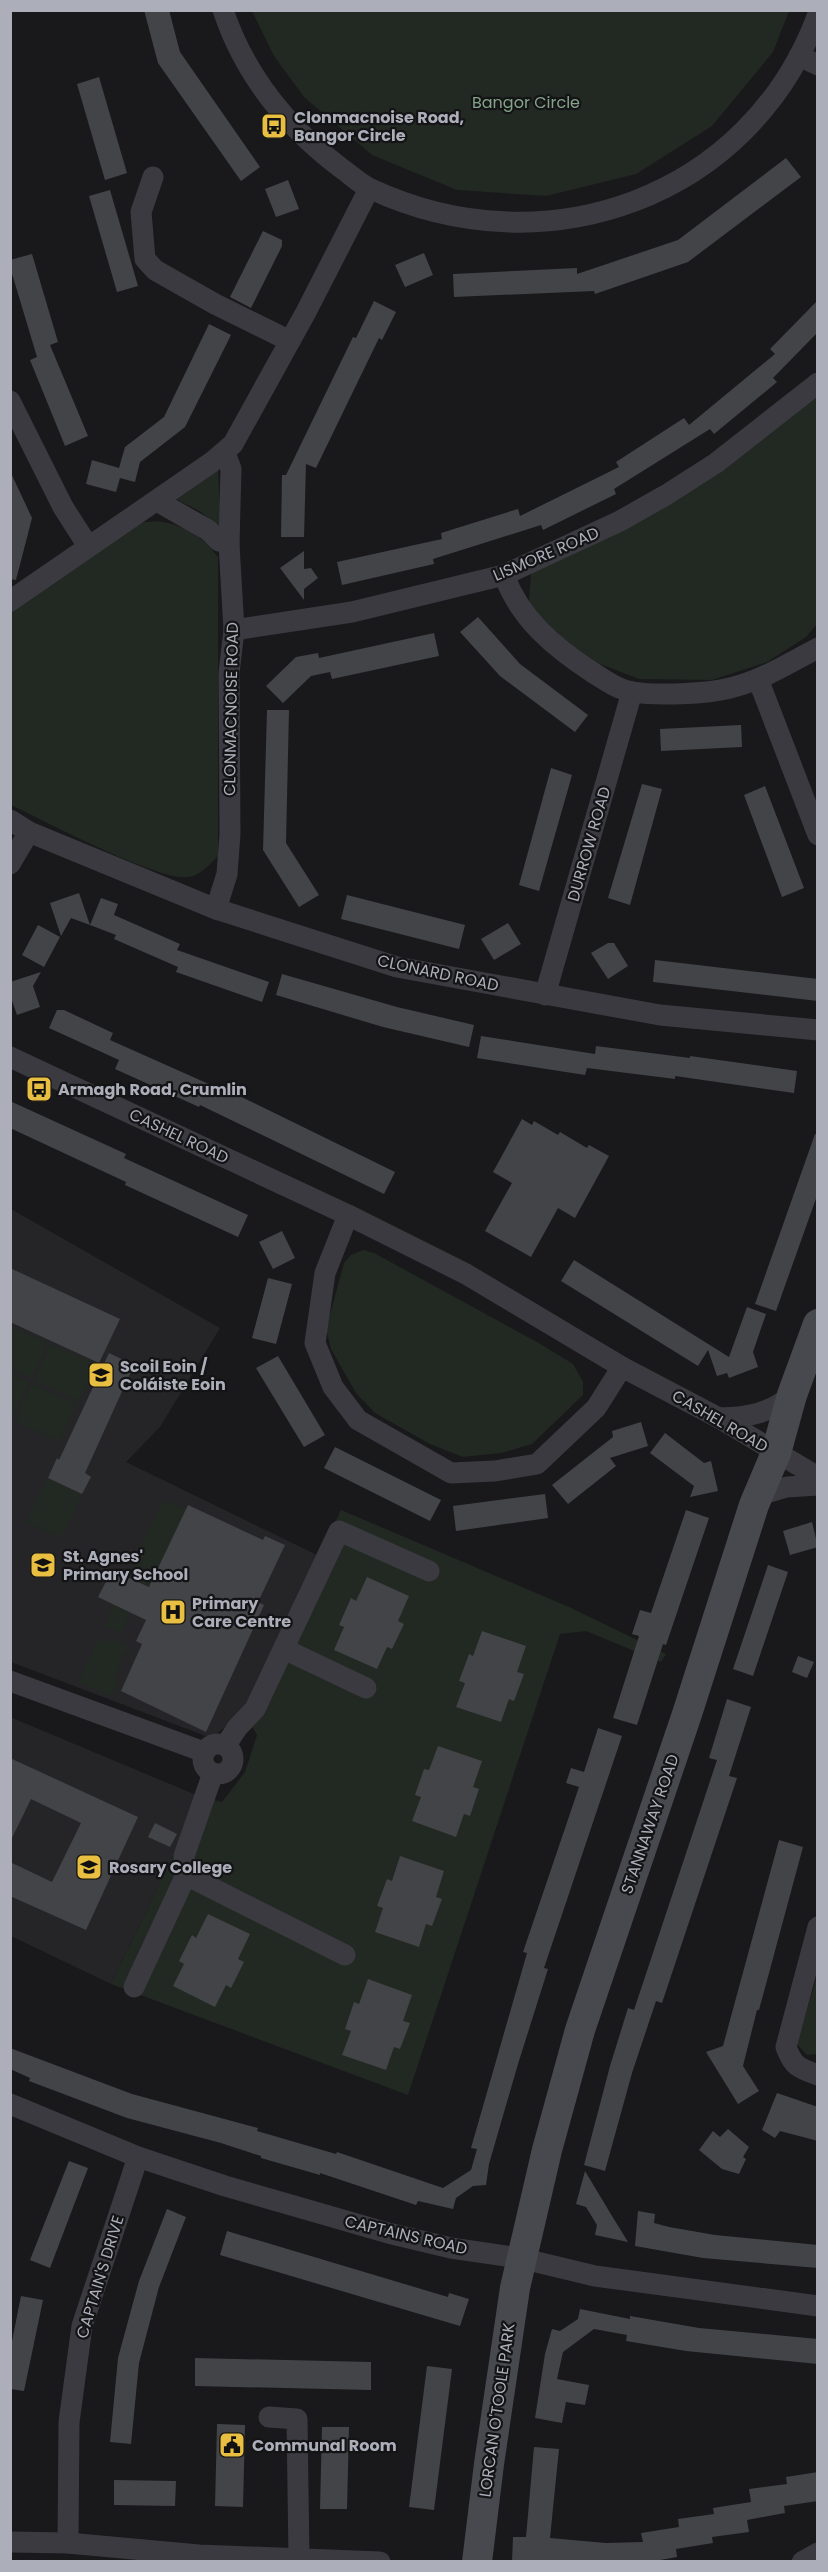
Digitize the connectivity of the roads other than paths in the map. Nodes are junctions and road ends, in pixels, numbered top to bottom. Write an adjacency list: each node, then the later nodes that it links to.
1 (223, 10): 5 (street)
2 (818, 14): 3 (street)
3 (808, 61): 5 (street)
4 (153, 177): 6 (street)
5 (369, 189): 6 (street)
6 (290, 341): 9 (street)
7 (818, 383): 13 (street, LISMORE ROAD)
8 (10, 401): 12 (street)
9 (225, 453): 10 (street); 11 (street, CLONMACNOISE ROAD)
10 (156, 501): 11 (street); 12 (street)
11 (229, 544): 15 (street, CLONMACNOISE ROAD)
12 (88, 546): 14 (street)
13 (504, 575): 15 (street, LISMORE ROAD); 18 (street)
14 (10, 601)
15 (234, 630): 23 (street, CLONMACNOISE ROAD)
16 (818, 648): 17 (street)
17 (758, 679): 18 (street); 21 (street)
18 (632, 692): 24 (street, DURROW ROAD)
19 (10, 820): 20 (street, CLONARD ROAD)
20 (29, 832): 22 (street); 23 (street, CLONARD ROAD)
21 (818, 835)
22 (10, 864)
23 (216, 909): 24 (street, CLONARD ROAD)
24 (545, 995): 25 (street, CLONARD ROAD)
25 (818, 1030)
26 (10, 1057): 27 (street, CASHEL ROAD)
27 (348, 1215): 29 (street, CASHEL ROAD); 29 (street)
28 (818, 1324): 30 (street, STANNAWAY ROAD)
29 (622, 1367): 31 (street, CASHEL ROAD)
30 (792, 1395): 31 (street); 32 (street, STANNAWAY ROAD)
31 (719, 1418): 32 (street, CASHEL ROAD)
32 (776, 1453): 33 (street, CASHEL ROAD); 35 (street, STANNAWAY ROAD)
33 (818, 1477)
34 (818, 1485): 35 (street)
35 (759, 1495): 50 (street, STANNAWAY ROAD)
36 (429, 1571): 37 (street)
37 (284, 1648): 39 (street); 40 (street)
38 (10, 1681): 41 (street)
39 (366, 1688)
40 (226, 1746): 41 (street); 42 (street)
41 (204, 1752): 42 (street)
42 (213, 1773): 43 (street)
43 (186, 1875): 45 (street); 46 (street)
44 (818, 1928): 47 (street)
45 (345, 1955)
46 (134, 1987)
47 (818, 2075)
48 (10, 2104): 49 (street, CAPTAINS ROAD)
49 (138, 2157): 50 (street, CAPTAINS ROAD); 54 (street, CAPTAIN'S DRIVE)
50 (520, 2258): 51 (street, CAPTAINS ROAD); 58 (street, LORCAN O'TOOLE PARK)
51 (818, 2306)
52 (269, 2417): 56 (street)
53 (10, 2542): 54 (street)
54 (68, 2543): 56 (street)
55 (818, 2553): 59 (street)
56 (299, 2559): 57 (street)
57 (380, 2562)
58 (477, 2562)
59 (802, 2562)

